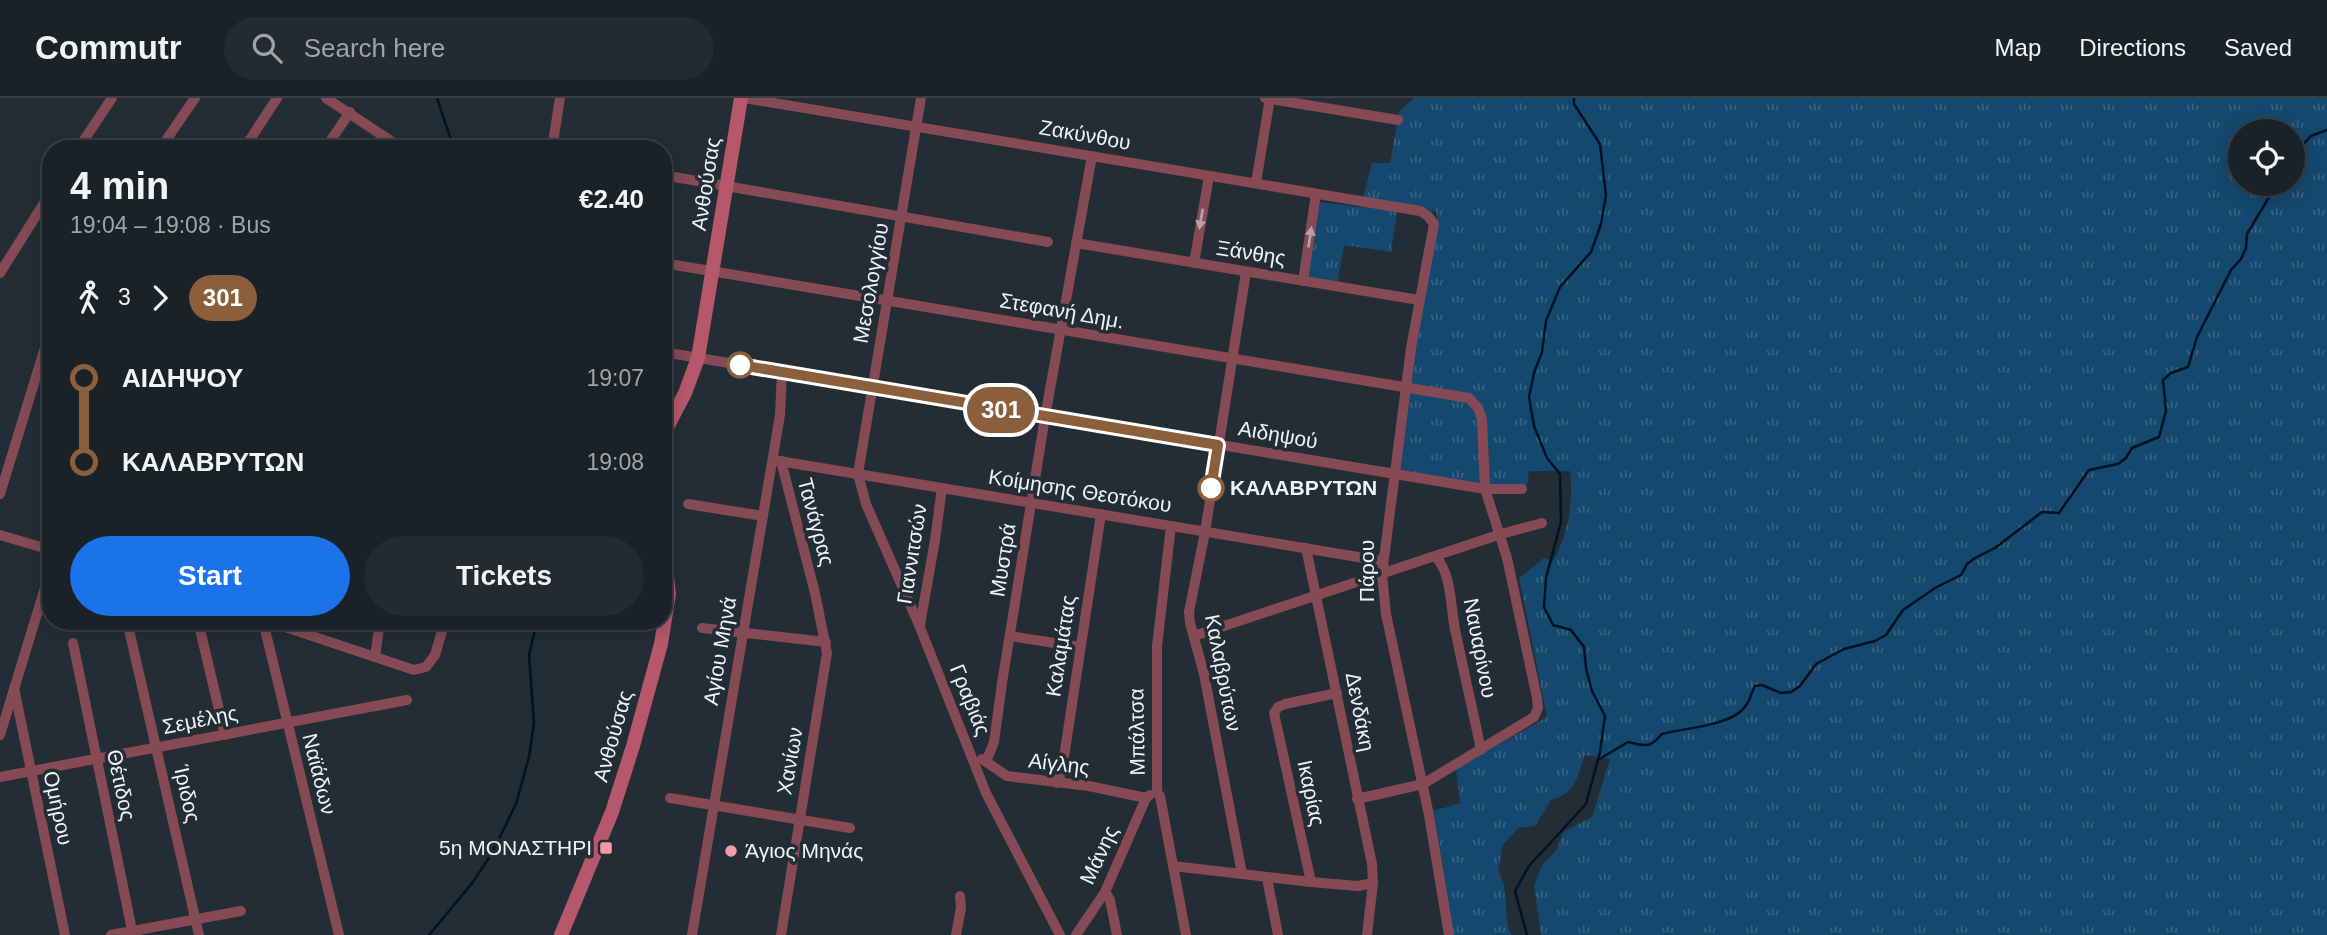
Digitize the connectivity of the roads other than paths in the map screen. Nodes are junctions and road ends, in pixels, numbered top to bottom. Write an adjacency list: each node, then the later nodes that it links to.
1 (112, 98): 12 (street)
2 (195, 98): 13 (street)
3 (277, 98): 14 (street)
4 (326, 98): 9 (street)
5 (560, 98): 17 (street)
6 (743, 98): 11 (street, Ζακύνθου); 22 (street, Ανθούσας)
7 (921, 98): 11 (street, Μεσολογγίου)
8 (1269, 98): 10 (street); 21 (street)
9 (350, 112): 15 (street); 16 (street)
10 (1398, 120)
11 (916, 127): 18 (street, Ζακύνθου); 26 (street, Μεσολογγίου)
12 (85, 140)
13 (166, 140)
14 (250, 140)
15 (331, 140)
16 (390, 140)
17 (553, 140)
18 (1092, 156): 19 (street, Ζακύνθου); 28 (street, Μυστρά)
19 (1209, 176): 21 (street, Ζακύνθου); 29 (street, one-way to 29)
20 (672, 177): 22 (street)
21 (1256, 183): 23 (street, Ζακύνθου)
22 (727, 186): 26 (street); 31 (street, Ανθούσας)
23 (1317, 194): 25 (street, Ζακύνθου); 34 (street, one-way to 23)
24 (42, 206): 33 (street)
25 (1420, 211): 35 (street, Πάρου)
26 (901, 216): 27 (street); 36 (street, Μεσολογγίου)
27 (1048, 242)
28 (1076, 243): 29 (street, Ξάνθης); 37 (street, Μυστρά)
29 (1194, 263): 32 (street, Ξάνθης)
30 (672, 265): 31 (street, Στεφανή Δημ.)
31 (712, 272): 36 (street, Στεφανή Δημ.); 40 (street, Ανθούσας)
32 (1245, 272): 34 (street, Ξάνθης); 41 (street, Καλαβρύτων)
33 (0, 273)
34 (1303, 281): 35 (street, Ξάνθης)
35 (1419, 300): 44 (street, Πάρου)
36 (887, 301): 37 (street, Στεφανή Δημ.); 43 (street, Μεσολογγίου)
37 (1060, 330): 41 (street, Στεφανή Δημ.); 45 (street, Μυστρά)
38 (672, 354): 40 (street, Αιδηψού)
39 (42, 358): 54 (street)
40 (698, 359): 42 (street, Αιδηψού); 46 (street, Ανθούσας)
41 (1232, 359): 44 (street, Στεφανή Δημ.); 47 (street, Καλαβρύτων)
42 (782, 372): 43 (street, Αιδηψού); 48 (street, Αγίου Μηνά)
43 (873, 388): 45 (street, Αιδηψού); 49 (street, Μεσολογγίου)
44 (1406, 388): 50 (street, Πάρου); 52 (street, Στεφανή Δημ.)
45 (1045, 417): 47 (street, Αιδηψού); 55 (street, Μυστρά)
46 (672, 418)
47 (1218, 445): 50 (street, Αιδηψού); 61 (street, Καλαβρύτων)
48 (777, 461): 49 (street, Κοίμησης Θεοτόκου); 58 (street, Αγίου Μηνά); 69 (street, Τανάγρας)
49 (858, 474): 51 (street, Κοίμησης Θεοτόκου); 72 (street, Γραβιάς)
50 (1394, 475): 52 (street, Αιδηψού); 67 (street, Πάρου)
51 (942, 488): 55 (street, Κοίμησης Θεοτόκου); 72 (street, Γιαννιτσών)
52 (1485, 489): 53 (street, Αιδηψού); 62 (street)
53 (1521, 489)
54 (0, 494)
55 (1031, 503): 57 (street, Κοίμησης Θεοτόκου); 84 (street, Μυστρά)
56 (688, 504): 58 (street)
57 (1101, 514): 60 (street, Κοίμησης Θεοτόκου); 88 (street, Καλαμάτας)
58 (763, 516): 82 (street, Αγίου Μηνά)
59 (1542, 523): 62 (street)
60 (1171, 526): 61 (street, Κοίμησης Θεοτόκου); 105 (street, Μπάλτσα)
61 (1205, 531): 65 (street, Κοίμησης Θεοτόκου); 85 (street, Καλαβρύτων)
62 (1501, 534): 66 (street); 97 (street)
63 (0, 535): 64 (street)
64 (42, 547)
65 (1306, 548): 67 (street, Κοίμησης Θεοτόκου); 70 (street, Δενδάκη)
66 (1436, 556): 68 (street); 97 (street, Ναυαρίνου)
67 (1382, 561): 68 (street, Πάρου)
68 (1382, 574): 70 (street); 104 (street, Πάρου)
69 (815, 593): 86 (street, Χανίων)
70 (1316, 595): 85 (street); 91 (street, Δενδάκη)
71 (42, 598): 90 (street)
72 (919, 625): 98 (street, Γραβιάς)
73 (702, 628): 82 (street)
74 (129, 630): 96 (street, Ίριδος)
75 (200, 630): 94 (street)
76 (267, 630): 93 (street, Ναϊάδων)
77 (293, 630): 83 (street)
78 (307, 630): 83 (street)
79 (379, 630): 89 (street)
80 (443, 630): 89 (street)
81 (663, 630): 126 (street, Ανθούσας)
82 (743, 633): 86 (street); 109 (street, Αγίου Μηνά)
83 (306, 634): 89 (street)
84 (1010, 636): 88 (street); 100 (street, Μυστρά)
85 (1194, 636): 113 (street, Καλαβρύτων)
86 (826, 642): 110 (street, Χανίων)
87 (73, 643): 99 (street, Θέτιδος)
88 (1080, 647): 103 (street, Καλαμάτας)
89 (375, 657)
90 (15, 688): 95 (street); 101 (street, Ομήρου)
91 (1337, 693): 108 (street, Δενδάκη); 115 (street, Ικαρίας)
92 (407, 700): 93 (street, Σεμέλης)
93 (287, 724): 94 (street, Σεμέλης); 125 (street, Ναϊάδων)
94 (225, 735): 96 (street, Σεμέλης)
95 (0, 736)
96 (157, 748): 99 (street, Σεμέλης); 120 (street, Ίριδος)
97 (1481, 750): 104 (street)
98 (972, 756): 100 (street, Αίγλης); 130 (street, Γραβιάς)
99 (96, 759): 101 (street, Σεμέλης); 121 (street, Θέτιδος)
100 (986, 762): 103 (street, Αίγλης)
101 (31, 771): 102 (street, Σεμέλης); 122 (street, Ομήρου)
102 (0, 777)
103 (1057, 783): 107 (street, Αίγλης)
104 (1423, 784): 108 (street); 136 (street, Πάρου)
105 (1157, 792): 107 (street); 112 (street, Μπάλτσα)
106 (670, 797): 109 (street)
107 (1146, 798): 117 (street, Μάνης)
108 (1357, 799): 116 (street, Δενδάκη)
109 (713, 805): 110 (street); 127 (street, Αγίου Μηνά)
110 (800, 820): 111 (street); 128 (street, Χανίων)
111 (850, 828)
112 (1173, 866): 113 (street); 133 (street, Μπάλτσα)
113 (1242, 874): 114 (street)
114 (1267, 877): 115 (street); 134 (street)
115 (1311, 882): 116 (street)
116 (1373, 883): 135 (street, Δενδάκη)
117 (1105, 892): 131 (street, Μάνης); 132 (street)
118 (960, 896): 129 (street)
119 (241, 911): 120 (street)
120 (196, 920): 121 (street); 124 (street, Ίριδος)
121 (133, 933): 123 (street)
122 (65, 935)
123 (111, 935)
124 (199, 935)
125 (340, 935)
126 (561, 935)
127 (692, 935)
128 (781, 935)
129 (956, 935)
130 (1060, 935)
131 (1076, 935)
132 (1117, 935)
133 (1186, 935)
134 (1278, 935)
135 (1367, 935)
136 (1449, 935)

